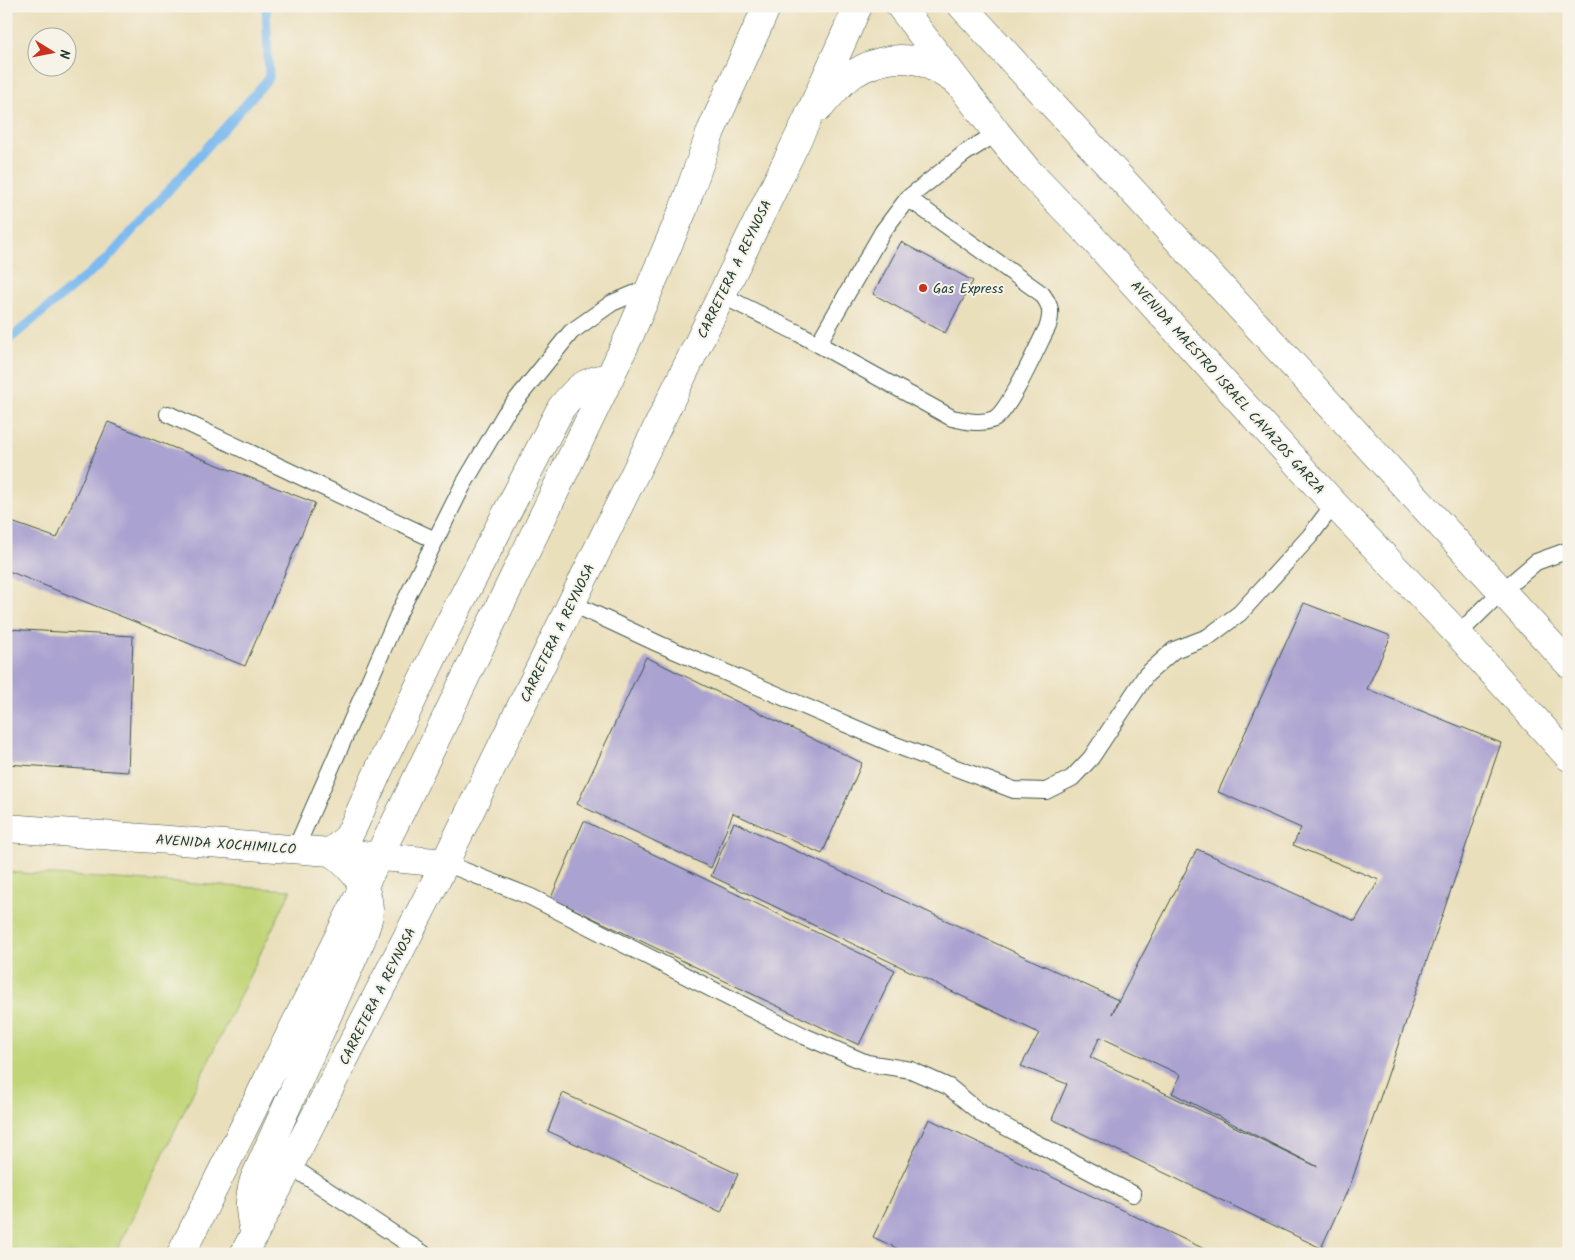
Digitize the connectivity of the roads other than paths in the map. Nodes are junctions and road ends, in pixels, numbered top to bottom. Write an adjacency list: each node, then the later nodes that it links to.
1 (767, 6): 9 (main road)
2 (858, 6): 6 (main road, CARRETERA A REYNOSA)
3 (900, 6): 5 (main road, AVENIDA MAESTRO ISRAEL CAVAZOS GARZA)
4 (962, 6): 17 (main road)
5 (956, 80): 6 (main road); 7 (main road, AVENIDA MAESTRO ISRAEL CAVAZOS GARZA)
6 (806, 120): 10 (main road, CARRETERA A REYNOSA)
7 (997, 133): 8 (lane); 14 (main road, AVENIDA MAESTRO ISRAEL CAVAZOS GARZA)
8 (908, 198): 11 (lane); 11 (lane)
9 (650, 287): 12 (main road); 15 (lane)
10 (721, 295): 11 (lane); 18 (main road, CARRETERA A REYNOSA)
11 (818, 344)
12 (610, 377): 24 (main road); 25 (main road)
13 (168, 414): 15 (lane)
14 (1334, 504): 18 (lane); 19 (main road, AVENIDA MAESTRO ISRAEL CAVAZOS GARZA)
15 (435, 540): 23 (lane)
16 (1569, 550): 17 (lane)
17 (1501, 592): 19 (lane); 20 (main road)
18 (571, 603): 26 (main road, CARRETERA A REYNOSA)
19 (1458, 634): 21 (main road, AVENIDA MAESTRO ISRAEL CAVAZOS GARZA)
20 (1569, 664)
21 (1569, 757)
22 (6, 828): 23 (main road, AVENIDA XOCHIMILCO)
23 (295, 850): 24 (main road, AVENIDA XOCHIMILCO)
24 (331, 852): 25 (main road, AVENIDA XOCHIMILCO); 27 (main road)
25 (378, 856): 26 (main road, AVENIDA XOCHIMILCO); 27 (main road)
26 (445, 863): 28 (main road, CARRETERA A REYNOSA); 29 (lane)
27 (363, 885): 30 (main road); 31 (main road)
28 (289, 1165): 30 (main road, CARRETERA A REYNOSA); 32 (lane)
29 (1133, 1194)
30 (249, 1243)
31 (181, 1254)
32 (424, 1254)

